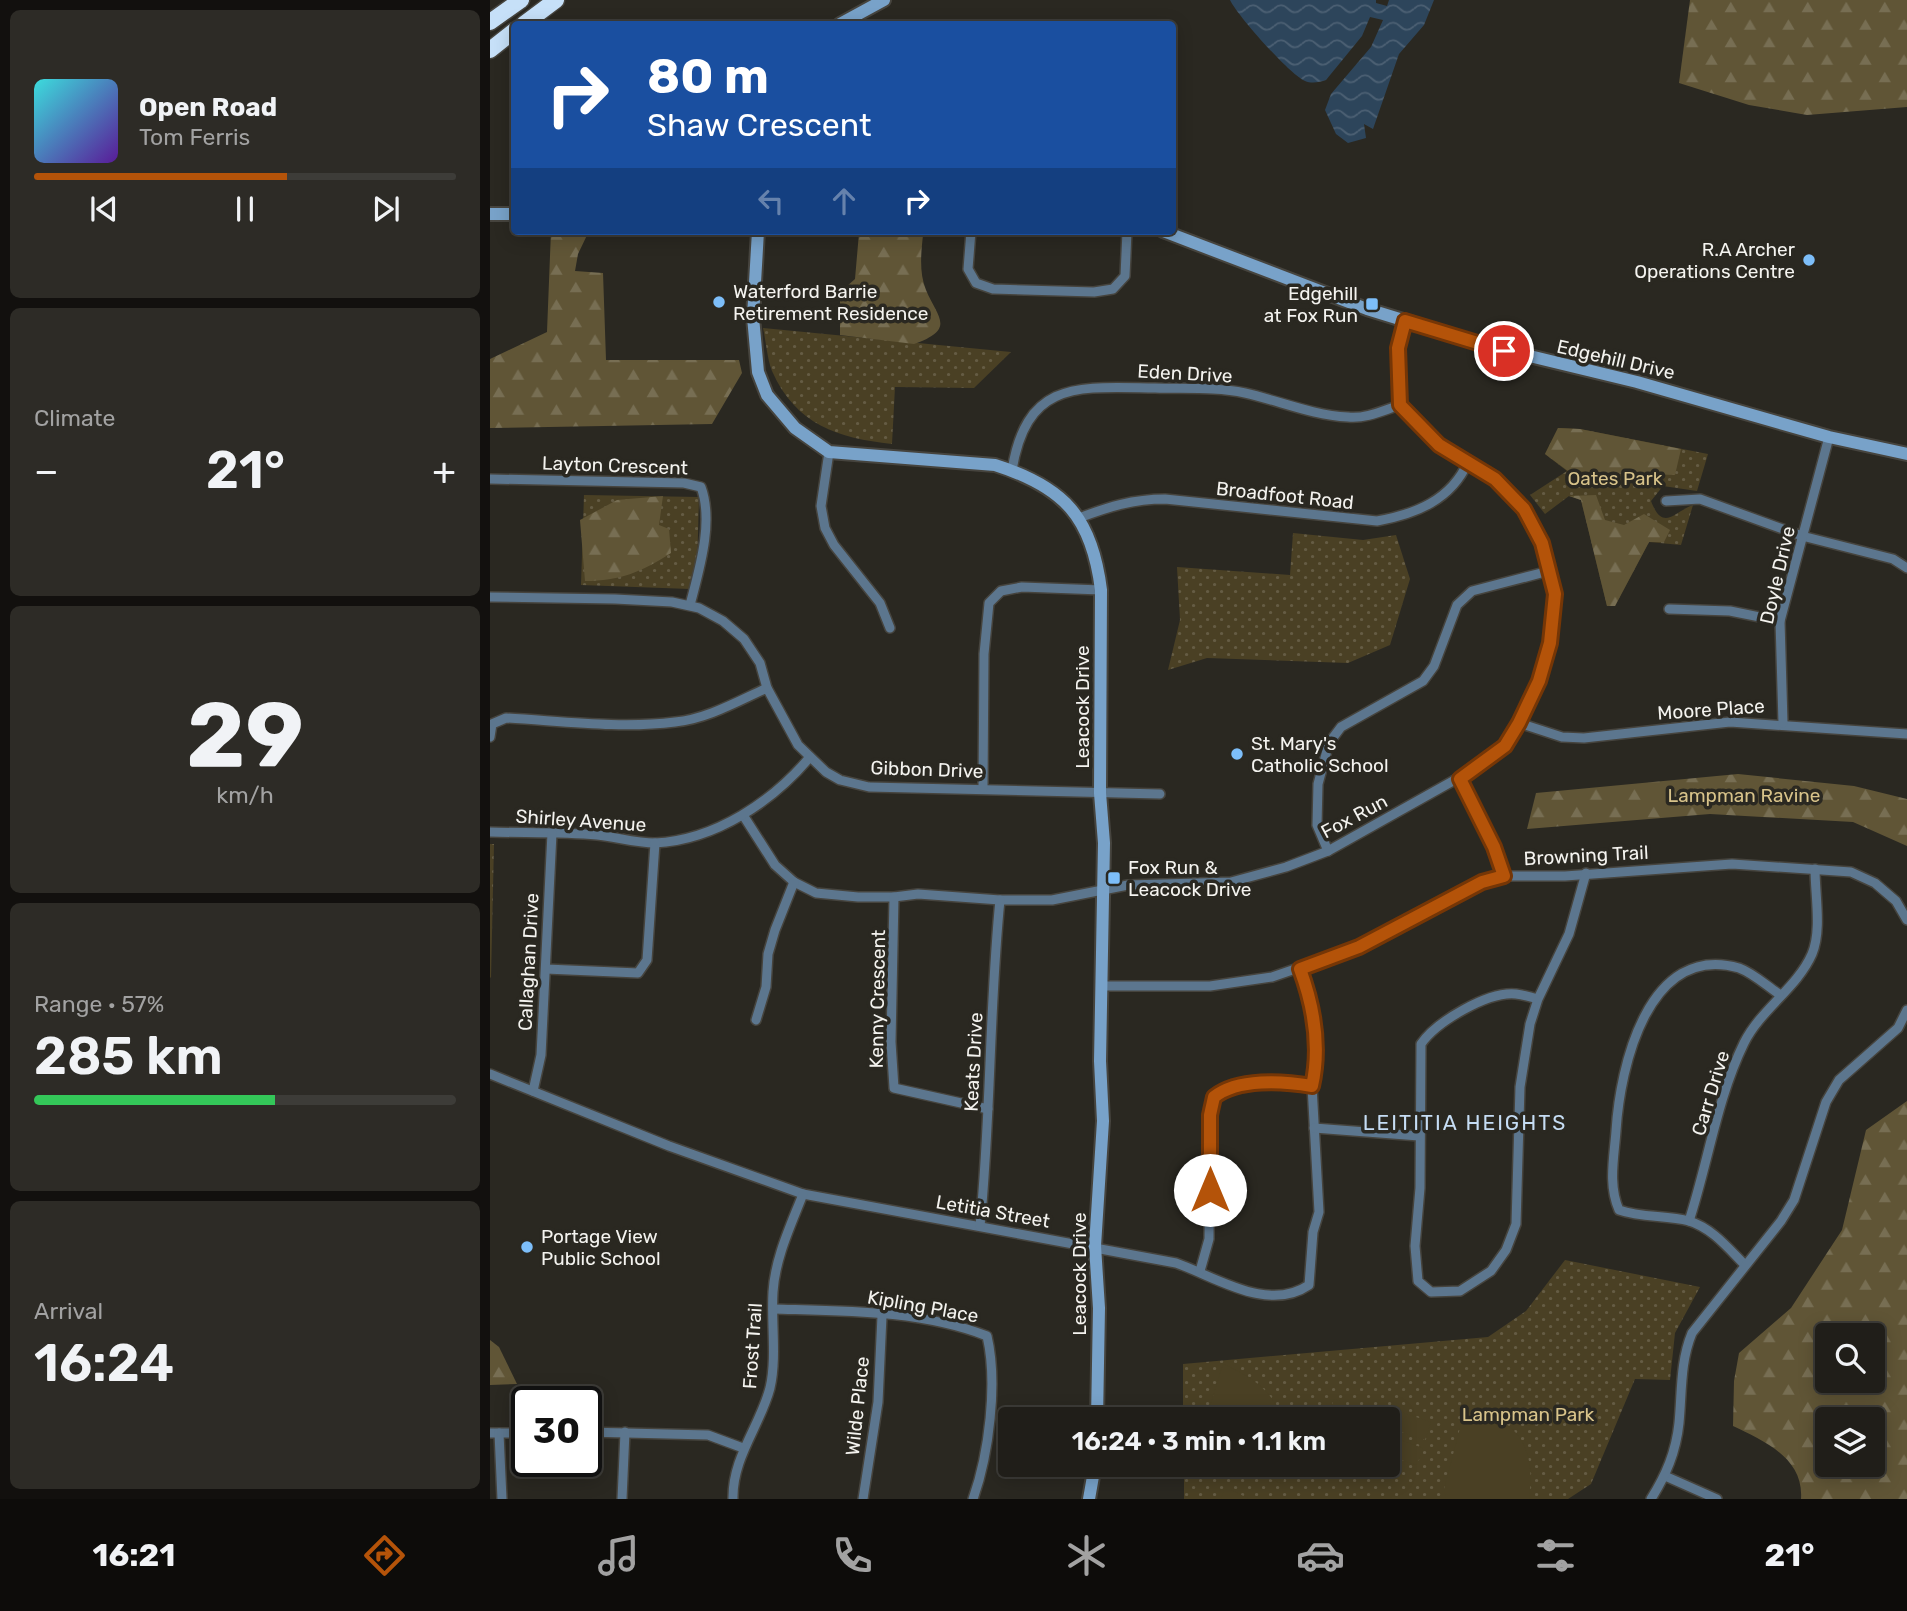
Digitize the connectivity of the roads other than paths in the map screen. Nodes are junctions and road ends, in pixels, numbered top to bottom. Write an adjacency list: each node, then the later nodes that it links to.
1 (521, 0): 6 (highway)
2 (556, 0): 4 (highway)
3 (884, 0): 5 (street)
4 (528, 21)
5 (846, 21)
6 (490, 22)
7 (511, 34): 8 (highway)
8 (490, 50)
9 (490, 214): 10 (street)
10 (511, 214)
11 (758, 235): 18 (street)
12 (971, 235): 13 (street)
13 (1127, 235)
14 (1173, 235): 15 (street, Edgehill Drive)
15 (1405, 321): 16 (street); 17 (street, Edgehill Drive)
16 (1400, 405): 20 (street, Fox Run); 21 (street, Eden Drive)
17 (1829, 437): 19 (street, Edgehill Drive); 25 (street, Doyle Drive)
18 (829, 452): 21 (street, Leacock Drive); 33 (street)
19 (1907, 454)
20 (1468, 462): 24 (street, Broadfoot Road); 27 (street, Fox Run)
21 (1012, 470): 24 (street, Leacock Drive)
22 (490, 479): 30 (street, Layton Crescent)
23 (1666, 501): 25 (street)
24 (1079, 518): 28 (street, Leacock Drive)
25 (1802, 536): 26 (street); 32 (street, Doyle Drive)
26 (1907, 568)
27 (1549, 570): 35 (street, Fox Run); 48 (street)
28 (1101, 590): 41 (street); 42 (street, Leacock Drive)
29 (490, 597): 30 (street, Gibbon Drive)
30 (690, 605): 34 (street, Gibbon Drive)
31 (1669, 609): 32 (street)
32 (1780, 621): 36 (street, Doyle Drive)
33 (890, 628)
34 (767, 688): 38 (street); 39 (street, Gibbon Drive)
35 (1519, 723): 36 (street, Moore Place); 40 (street, Fox Run)
36 (1783, 723): 37 (street, Moore Place)
37 (1907, 734)
38 (490, 737)
39 (810, 757): 41 (street, Gibbon Drive); 44 (street, Shirley Avenue)
40 (1460, 779): 48 (street, Fox Run); 51 (street)
41 (983, 788): 42 (street, Gibbon Drive)
42 (1100, 793): 43 (street, Gibbon Drive); 53 (street, Leacock Drive)
43 (1160, 794)
44 (743, 815): 47 (street, Shirley Avenue); 52 (street, Fox Run)
45 (490, 832): 46 (street, Shirley Avenue)
46 (552, 833): 47 (street, Shirley Avenue); 57 (street, Callaghan Drive)
47 (655, 843): 57 (street)
48 (1328, 851): 53 (street, Fox Run)
49 (1815, 869): 50 (street, Browning Trail); 56 (street, Browning Trail); 60 (street, Carr Drive)
50 (1586, 873): 51 (street, Browning Trail); 61 (street)
51 (1504, 876): 58 (street, Browning Trail)
52 (794, 882): 54 (street, Fox Run); 63 (street)
53 (1102, 890): 55 (street, Fox Run); 59 (street, Leacock Drive)
54 (894, 897): 55 (street, Fox Run); 67 (street, Kenny Crescent)
55 (1000, 900): 67 (street, Keats Drive)
56 (1907, 920)
57 (546, 969): 66 (street, Callaghan Drive)
58 (1300, 969): 59 (street, Browning Trail); 65 (street, Letitia Street)
59 (1102, 986): 73 (street, Leacock Drive)
60 (1779, 994): 71 (street, Carr Drive); 71 (street)
61 (1538, 999): 69 (street); 69 (street)
62 (1907, 1010): 74 (street)
63 (756, 1020)
64 (490, 1073): 66 (street, Letitia Street)
65 (1312, 1086): 68 (street, Letitia Street); 75 (street)
66 (533, 1091): 70 (street, Letitia Street)
67 (988, 1109): 72 (street, Keats Drive)
68 (1314, 1128): 69 (street); 75 (street, Letitia Street)
69 (1419, 1136)
70 (803, 1194): 72 (street, Letitia Street); 76 (street, Frost Trail)
71 (1689, 1221): 74 (street)
72 (980, 1226): 73 (street, Letitia Street)
73 (1095, 1246): 75 (street, Letitia Street); 78 (street, Leacock Drive)
74 (1745, 1265): 83 (street)
75 (1200, 1271)
76 (773, 1309): 77 (street, Kipling Place); 82 (street, Frost Trail)
77 (883, 1316): 88 (street, Wilde Place); 89 (street, Kipling Place)
78 (1097, 1407)
79 (602, 1432): 80 (street)
80 (625, 1432): 82 (street); 86 (street)
81 (495, 1433): 85 (street)
82 (743, 1448): 87 (street, Frost Trail)
83 (1665, 1476): 91 (street); 92 (street)
84 (1093, 1477): 90 (street)
85 (502, 1499)
86 (622, 1499)
87 (733, 1499)
88 (863, 1499)
89 (974, 1499)
90 (1088, 1499)
91 (1651, 1499)
92 (1717, 1499)

